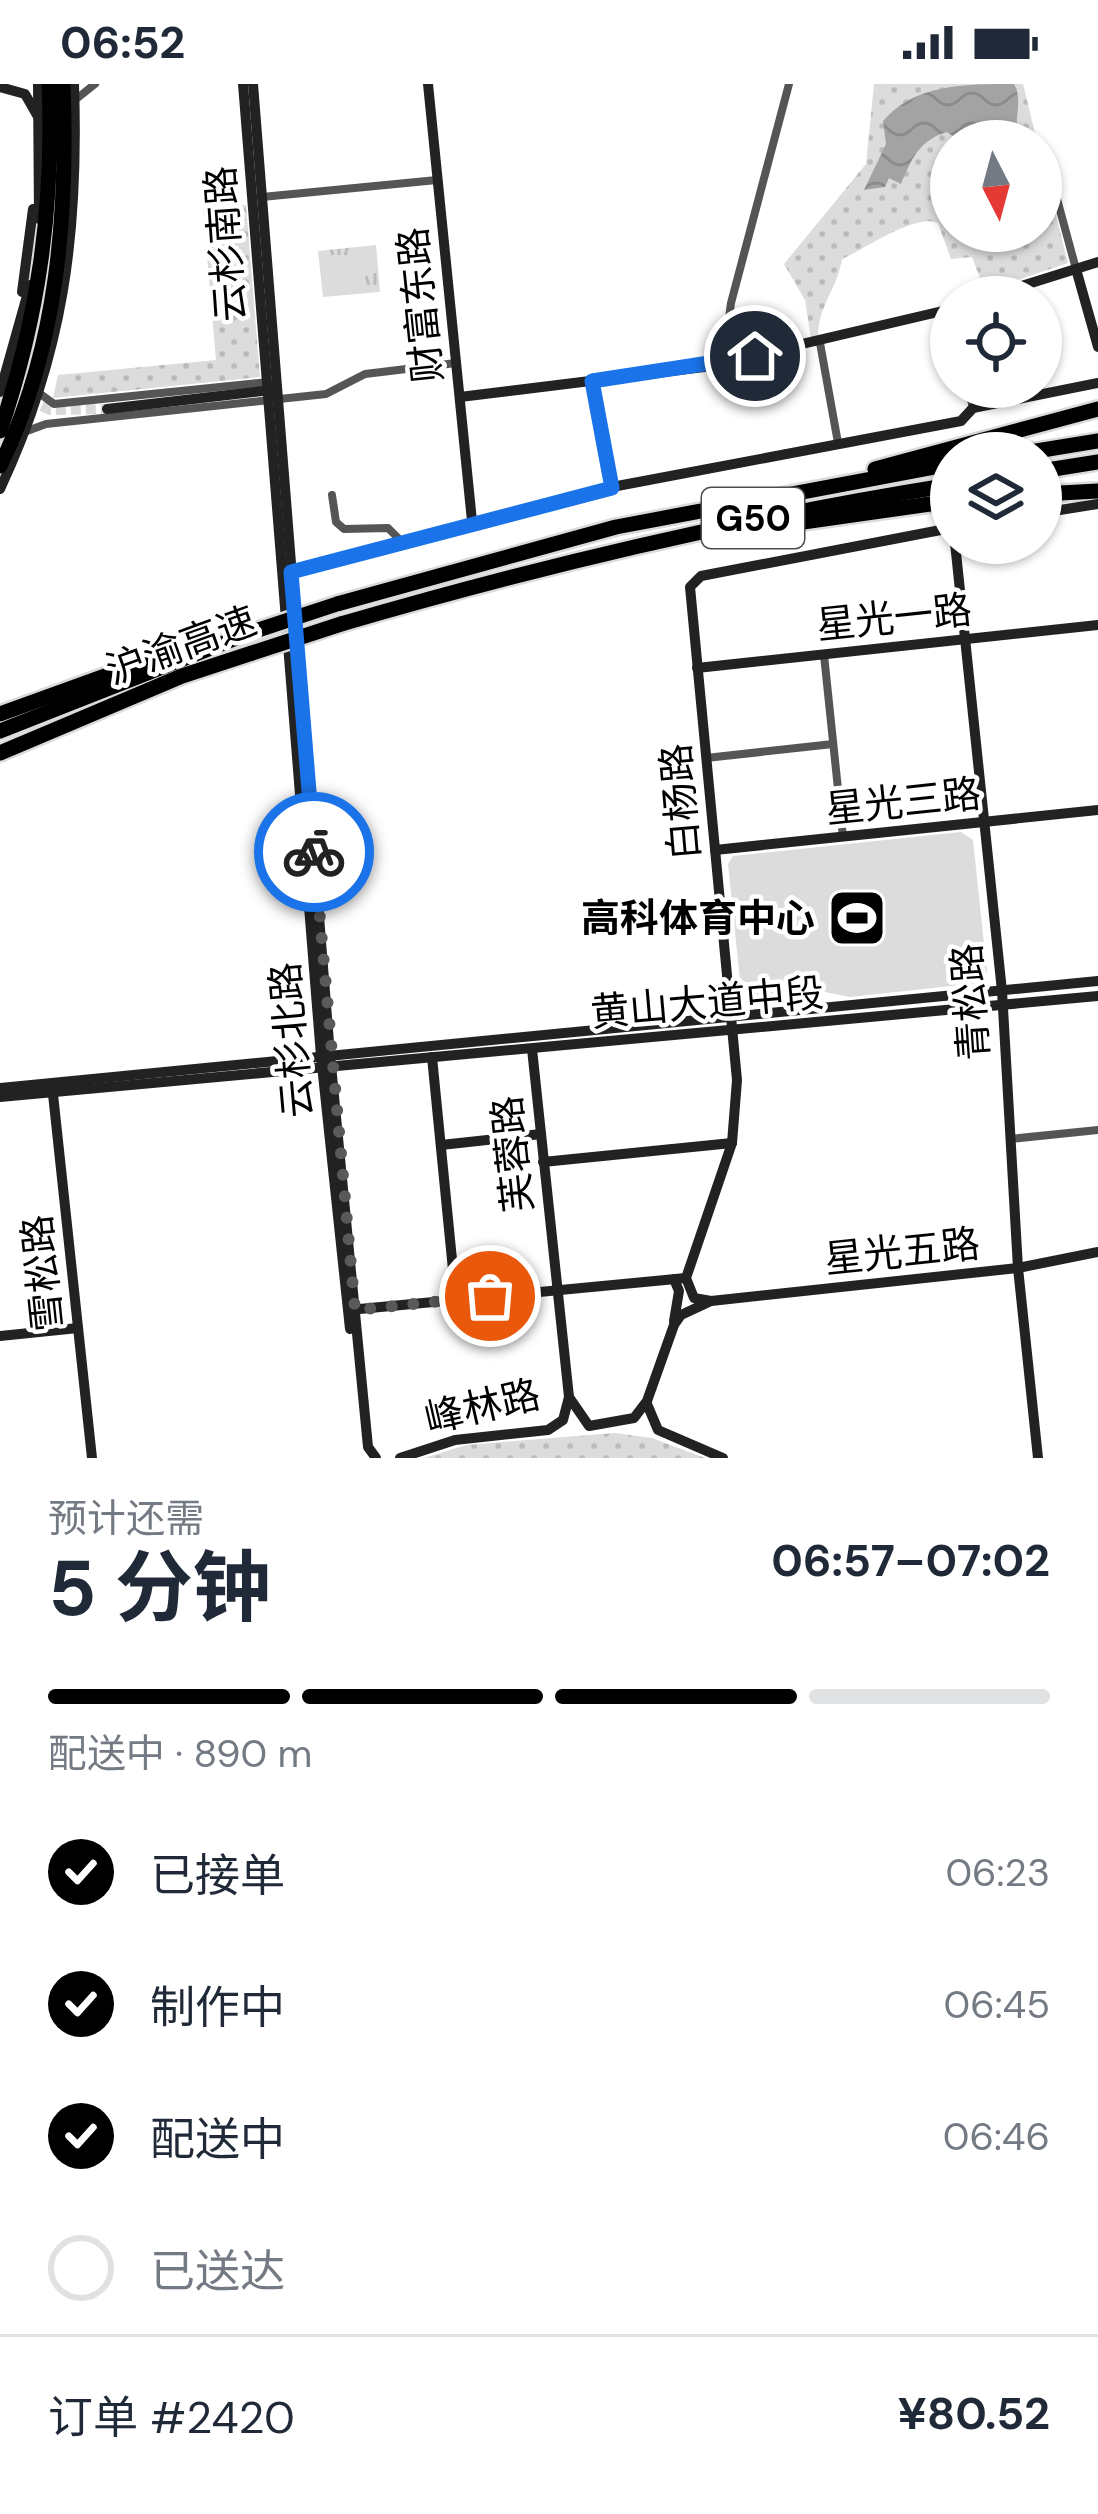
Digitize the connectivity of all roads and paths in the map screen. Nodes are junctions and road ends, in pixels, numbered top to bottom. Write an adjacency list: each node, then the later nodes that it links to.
1 (38, 84): 12 (street)
2 (49, 84): 40 (highway)
3 (63, 84): 46 (highway)
4 (74, 84): 11 (street)
5 (95, 84): 11 (street)
6 (244, 84): 28 (street, 云杉南路)
7 (253, 84): 15 (street, 云杉南路)
8 (428, 84): 14 (street, 财富东路)
9 (789, 84): 25 (street)
10 (0, 87): 12 (street)
11 (74, 101): 31 (street)
12 (40, 123): 13 (street)
13 (41, 153): 21 (street); 30 (street)
14 (437, 180): 15 (street); 24 (street, 财富东路)
15 (262, 197): 28 (street, 云杉南路)
16 (1062, 217): 18 (street)
17 (1098, 262): 18 (street)
18 (1076, 269): 19 (street); 23 (street)
19 (1054, 276)
20 (930, 317): 22 (street)
21 (14, 331)
22 (820, 343): 25 (street); 43 (street)
23 (1098, 347)
24 (456, 363): 28 (street); 32 (street, 财富东路)
25 (723, 363): 26 (street)
26 (592, 381): 32 (street); 50 (street)
27 (1098, 383): 29 (street)
28 (271, 390): 33 (street); 36 (street); 38 (street); 64 (street, 云杉北路)
29 (1062, 390)
30 (0, 392)
31 (39, 393): 34 (street); 41 (street)
32 (460, 397): 59 (street, 财富东路)
33 (96, 399): 34 (street); 38 (street)
34 (77, 401): 39 (street)
35 (973, 408): 43 (street)
36 (107, 409)
37 (1098, 409): 49 (highway)
38 (96, 418): 39 (street)
39 (83, 420): 41 (street)
40 (0, 431)
41 (26, 432): 52 (street)
42 (1098, 441): 44 (highway)
43 (838, 443): 50 (street)
44 (1062, 447)
45 (1098, 462): 48 (highway)
46 (0, 466)
47 (930, 467): 49 (highway, 沪渝高速 / G50)
48 (1062, 468)
49 (835, 482): 67 (highway, 沪渝高速 / G50, bridge)
50 (612, 488): 59 (street)
51 (930, 488): 61 (highway, 沪渝高速 / G50)
52 (0, 489)
53 (1098, 491): 54 (highway)
54 (1062, 493)
55 (332, 495): 62 (street)
56 (930, 504): 61 (highway)
57 (1098, 504): 58 (street)
58 (1062, 510)
59 (472, 520): 62 (street)
60 (930, 532): 69 (street, 白杨路)
61 (650, 540): 73 (highway, 沪渝高速 / G50, bridge)
62 (401, 541): 64 (street)
63 (957, 564): 66 (street, 青松路)
64 (286, 573): 86 (street, 云杉北路)
65 (1098, 626): 66 (street, 星光一路)
66 (964, 640): 68 (street, 星光一路); 76 (street, 青松路)
67 (199, 651): 70 (highway); 71 (highway, 沪渝高速 / G50)
68 (824, 655): 69 (street, 星光一路); 72 (street)
69 (697, 668): 74 (street, 白杨路)
70 (0, 714)
71 (0, 731)
72 (833, 744): 74 (street); 77 (street)
73 (0, 752)
74 (706, 758): 78 (street, 白杨路)
75 (1098, 810): 76 (street, 星光三路)
76 (984, 822): 77 (street, 星光三路); 80 (street, 青松路)
77 (843, 837): 78 (street, 星光三路)
78 (715, 850): 83 (street, 白杨路)
79 (1098, 981): 80 (street, 黄山大道中段)
80 (1002, 991): 82 (street, 青松路); 83 (street, 黄山大道中段)
81 (1098, 996): 82 (street, 黄山大道中段)
82 (1003, 1005): 83 (street, 黄山大道中段); 92 (street, 青松路)
83 (731, 1023): 84 (street, 黄山大道中段); 86 (street, 黄山大道中段); 93 (street, 白杨路)
84 (532, 1048): 85 (street, 黄山大道中段); 91 (street, 芙蓉路)
85 (432, 1057): 86 (street, 黄山大道中段); 94 (street)
86 (326, 1062): 87 (street); 102 (street, 云杉北路)
87 (52, 1087): 88 (street); 89 (street); 104 (street, 雪松路)
88 (0, 1088)
89 (0, 1097)
90 (1098, 1130): 92 (street)
91 (541, 1134): 94 (street); 95 (street, 芙蓉路)
92 (1009, 1139): 97 (street, 青松路)
93 (732, 1143): 95 (street); 98 (street, 白杨路)
94 (441, 1144): 100 (street)
95 (544, 1162): 99 (street, 芙蓉路)
96 (1098, 1252): 97 (street, 星光五路)
97 (1018, 1268): 101 (street, 星光五路); 113 (street, 青松路)
98 (680, 1278): 99 (street); 101 (street); 103 (street, 白杨路)
99 (556, 1290): 100 (street); 106 (street, 芙蓉路)
100 (456, 1300): 102 (street)
101 (711, 1301): 103 (street)
102 (351, 1310): 109 (street, 云杉北路); 110 (street, 云杉北路)
103 (674, 1324): 107 (street, 白杨路)
104 (78, 1328): 105 (street); 108 (street, 雪松路)
105 (0, 1336)
106 (569, 1397): 107 (street, 峰林路); 111 (street, 峰林路)
107 (647, 1401): 112 (street)
108 (92, 1458)
109 (362, 1458)
110 (376, 1458)
111 (400, 1458)
112 (723, 1458)
113 (1038, 1458)

